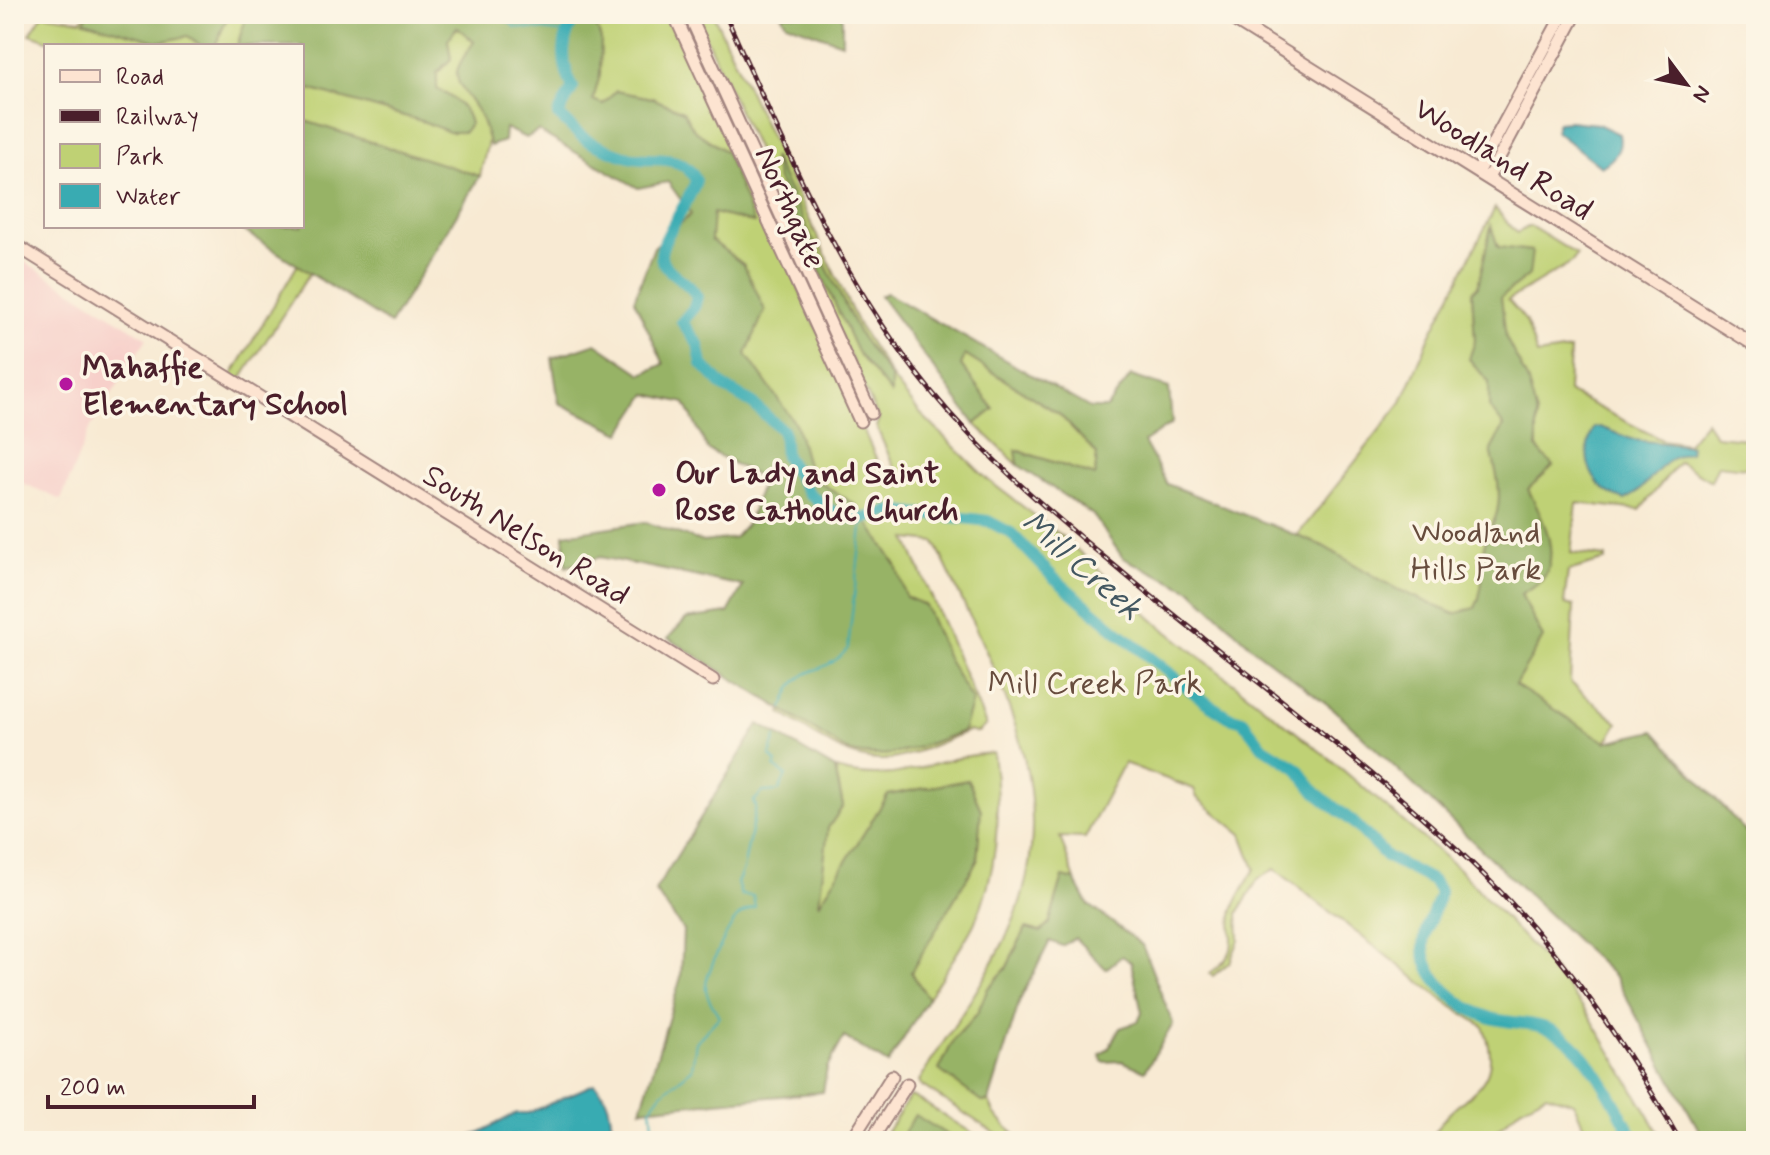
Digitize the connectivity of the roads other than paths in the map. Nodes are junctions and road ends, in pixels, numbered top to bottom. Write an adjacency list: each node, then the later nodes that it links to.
1 (674, 14): 10 (main road, Northgate)
2 (689, 14): 9 (main road, Northgate)
3 (1224, 14): 6 (main road, Woodland Road)
4 (1563, 14): 6 (main road)
5 (1576, 14): 6 (main road)
6 (1483, 175): 8 (main road, Woodland Road)
7 (14, 244): 11 (main road, South Nelson Road)
8 (1756, 346)
9 (871, 413)
10 (860, 421)
11 (713, 680)
12 (892, 1076): 14 (main road)
13 (907, 1084): 15 (main road)
14 (851, 1141)
15 (871, 1141)

